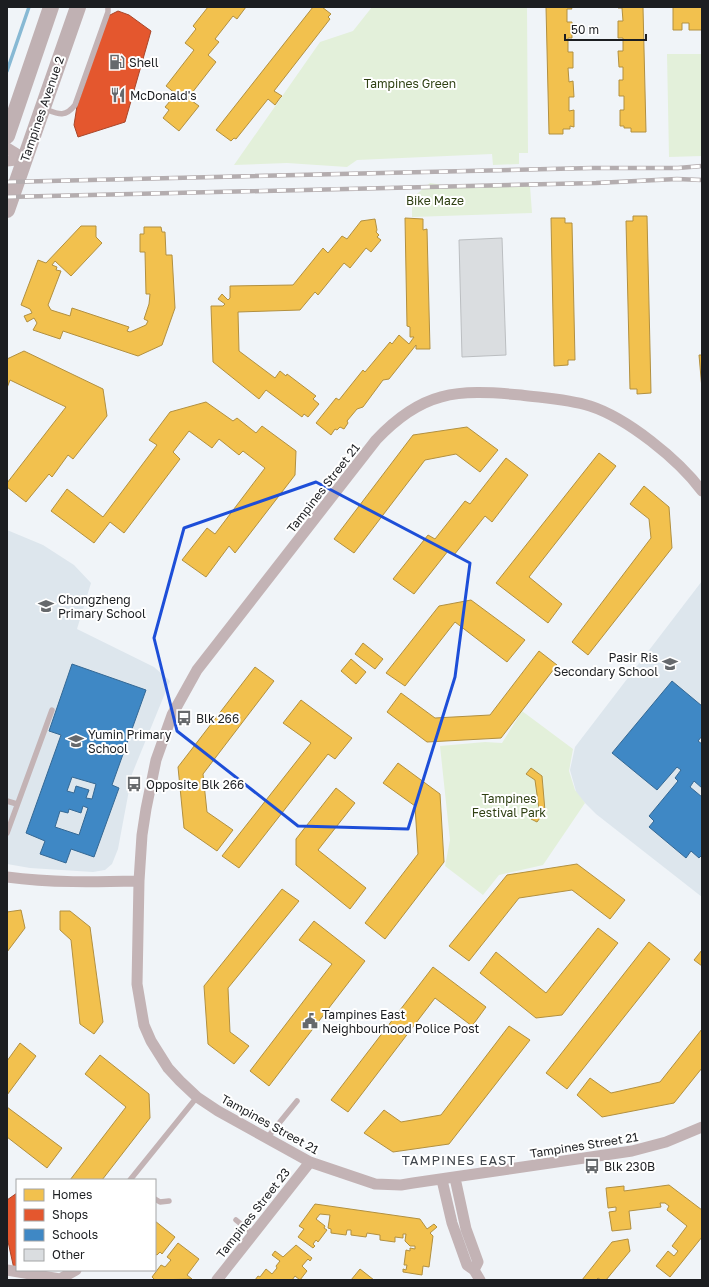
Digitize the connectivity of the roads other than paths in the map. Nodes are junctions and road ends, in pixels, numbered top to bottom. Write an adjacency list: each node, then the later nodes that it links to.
1 (51, 7): 5 (main road, Tampines Avenue 2)
2 (78, 7): 4 (main road, Tampines Avenue 2)
3 (108, 7): 4 (lane)
4 (42, 109): 7 (main road, Tampines Avenue 2)
5 (7, 136)
6 (7, 148): 7 (street)
7 (25, 159): 8 (street); 9 (main road, Tampines Avenue 2)
8 (7, 161)
9 (7, 210)
10 (702, 490): 16 (street, Tampines Street 21)
11 (52, 710): 13 (lane)
12 (7, 801): 13 (lane)
13 (17, 804): 14 (lane)
14 (7, 833)
15 (7, 877): 16 (street)
16 (139, 881): 17 (street, Tampines Street 21)
17 (197, 1097): 20 (street, Tampines Street 21); 23 (lane)
18 (297, 1101): 20 (lane)
19 (702, 1128): 22 (street, Tampines Street 21)
20 (267, 1138): 21 (street, Tampines Street 21)
21 (310, 1162): 24 (street, Tampines Street 21); 28 (street, Tampines Street 23)
22 (455, 1178): 24 (street, Tampines Street 21); 30 (street)
23 (132, 1179)
24 (442, 1180): 30 (street)
25 (156, 1200): 26 (lane)
26 (169, 1201)
27 (236, 1220): 28 (lane)
28 (253, 1234): 32 (street, Tampines Street 23)
29 (7, 1270): 31 (street)
30 (474, 1270): 33 (street)
31 (74, 1271)
32 (217, 1280)
33 (480, 1280)

